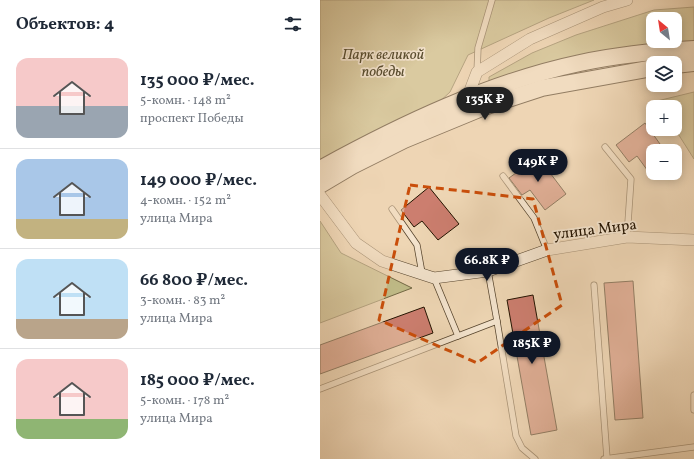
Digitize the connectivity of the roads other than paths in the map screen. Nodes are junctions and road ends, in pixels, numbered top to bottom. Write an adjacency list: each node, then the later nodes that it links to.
1 (492, 0): 7 (lane)
2 (627, 0): 7 (street)
3 (694, 48): 8 (main road)
4 (694, 63): 5 (main road)
5 (682, 64)
6 (646, 69): 12 (main road)
7 (477, 72): 8 (street)
8 (470, 98): 10 (main road)
9 (606, 148): 15 (lane)
10 (320, 170)
11 (503, 176): 17 (lane)
12 (320, 185)
13 (320, 195): 19 (street)
14 (392, 209): 19 (lane)
15 (627, 237): 16 (street, улица Мира); 17 (street, улица Мира)
16 (694, 240)
17 (547, 250): 18 (street, улица Мира)
18 (488, 271): 20 (street, улица Мира); 22 (lane)
19 (422, 273): 20 (street)
20 (434, 278): 23 (lane)
21 (594, 285): 29 (lane)
22 (497, 321): 23 (lane); 28 (lane)
23 (458, 336): 24 (lane)
24 (320, 388)
25 (694, 395): 26 (lane)
26 (694, 410)
27 (694, 447): 29 (lane)
28 (535, 459)
29 (606, 459)

